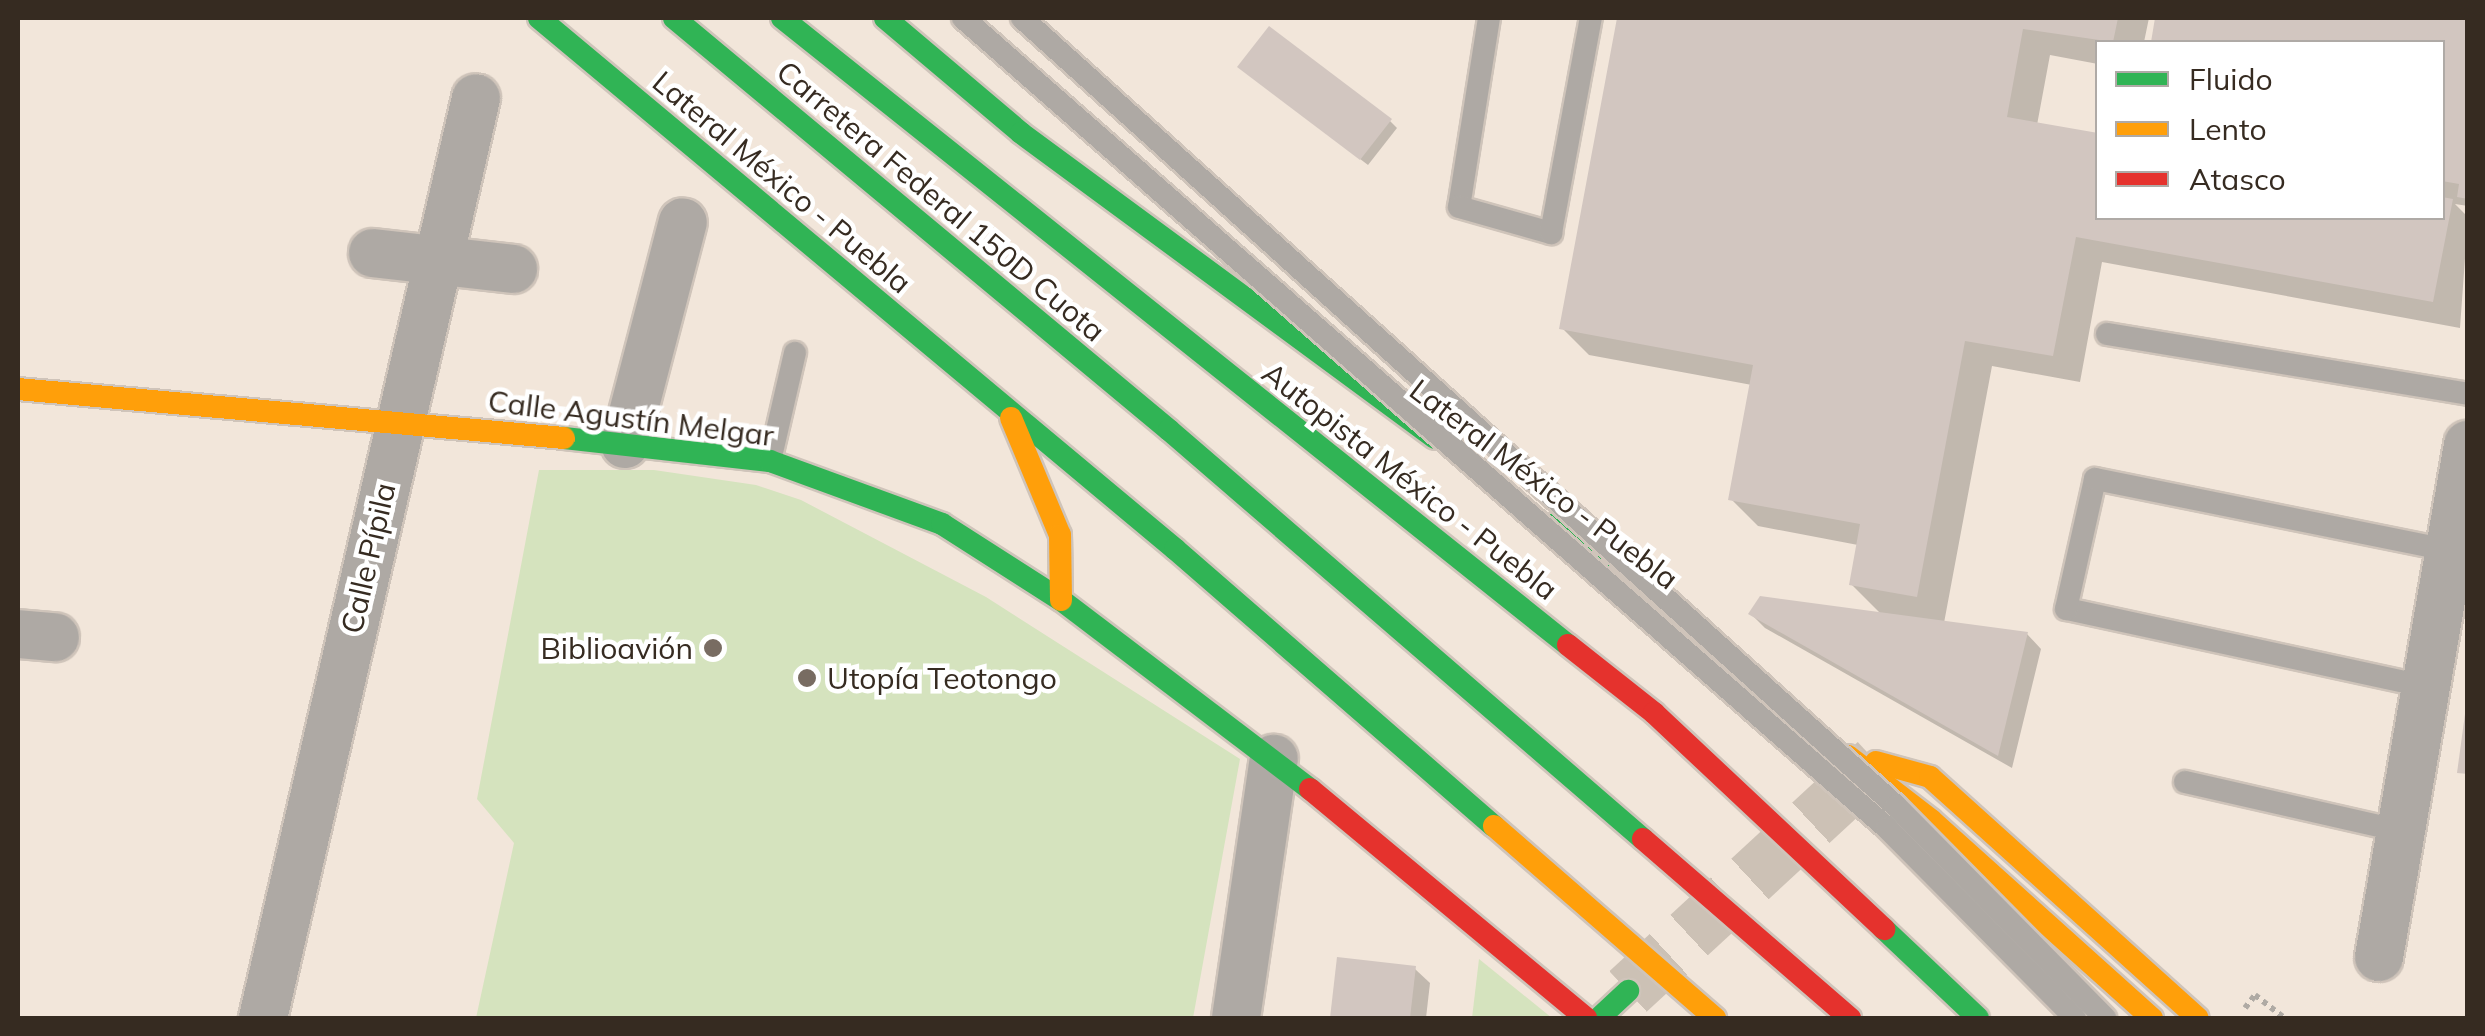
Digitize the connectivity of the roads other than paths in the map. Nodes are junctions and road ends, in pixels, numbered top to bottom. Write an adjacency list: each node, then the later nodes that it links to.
1 (540, 18): 18 (main road, Lateral México - Puebla)
2 (674, 18): 37 (main road, Carretera Federal 150D Cuota)
3 (782, 18): 38 (main road, Autopista México - Puebla)
4 (884, 18): 41 (main road, Lateral México - Puebla)
5 (963, 18): 39 (lane, bridge)
6 (1022, 18): 40 (lane, bridge)
7 (1489, 18): 8 (lane)
8 (1590, 18)
9 (476, 98): 12 (street, Calle Pípila)
10 (683, 222): 20 (street)
11 (373, 253): 12 (street)
12 (444, 256): 13 (street); 19 (street, Calle Pípila)
13 (512, 268)
14 (2107, 334): 17 (lane)
15 (795, 353): 22 (lane)
16 (18, 389): 19 (main road, Calle Agustín Melgar)
17 (2468, 394)
18 (1008, 411): 24 (main road); 36 (main road, Lateral México - Puebla)
19 (399, 422): 20 (main road, Calle Agustín Melgar); 32 (street, Calle Pípila)
20 (625, 444): 22 (main road, Calle Agustín Melgar)
21 (2468, 445): 23 (street)
22 (770, 462): 24 (main road, Calle Agustín Melgar)
23 (2448, 550): 25 (street); 25 (lane)
24 (1061, 600): 26 (main road, Calle Agustín Melgar)
25 (2423, 686): 29 (street)
26 (1274, 760): 33 (street); 34 (main road, Calle Agustín Melgar)
27 (1876, 762): 42 (main road)
28 (2184, 782): 29 (lane)
29 (2397, 830): 30 (street)
30 (2379, 957)
31 (1628, 991): 35 (main road)
32 (263, 1018)
33 (1236, 1018)
34 (1586, 1018)
35 (1599, 1018)
36 (1714, 1018)
37 (1850, 1018)
38 (1978, 1018)
39 (2075, 1018)
40 (2105, 1018)
41 (2152, 1018)
42 (2198, 1018)

